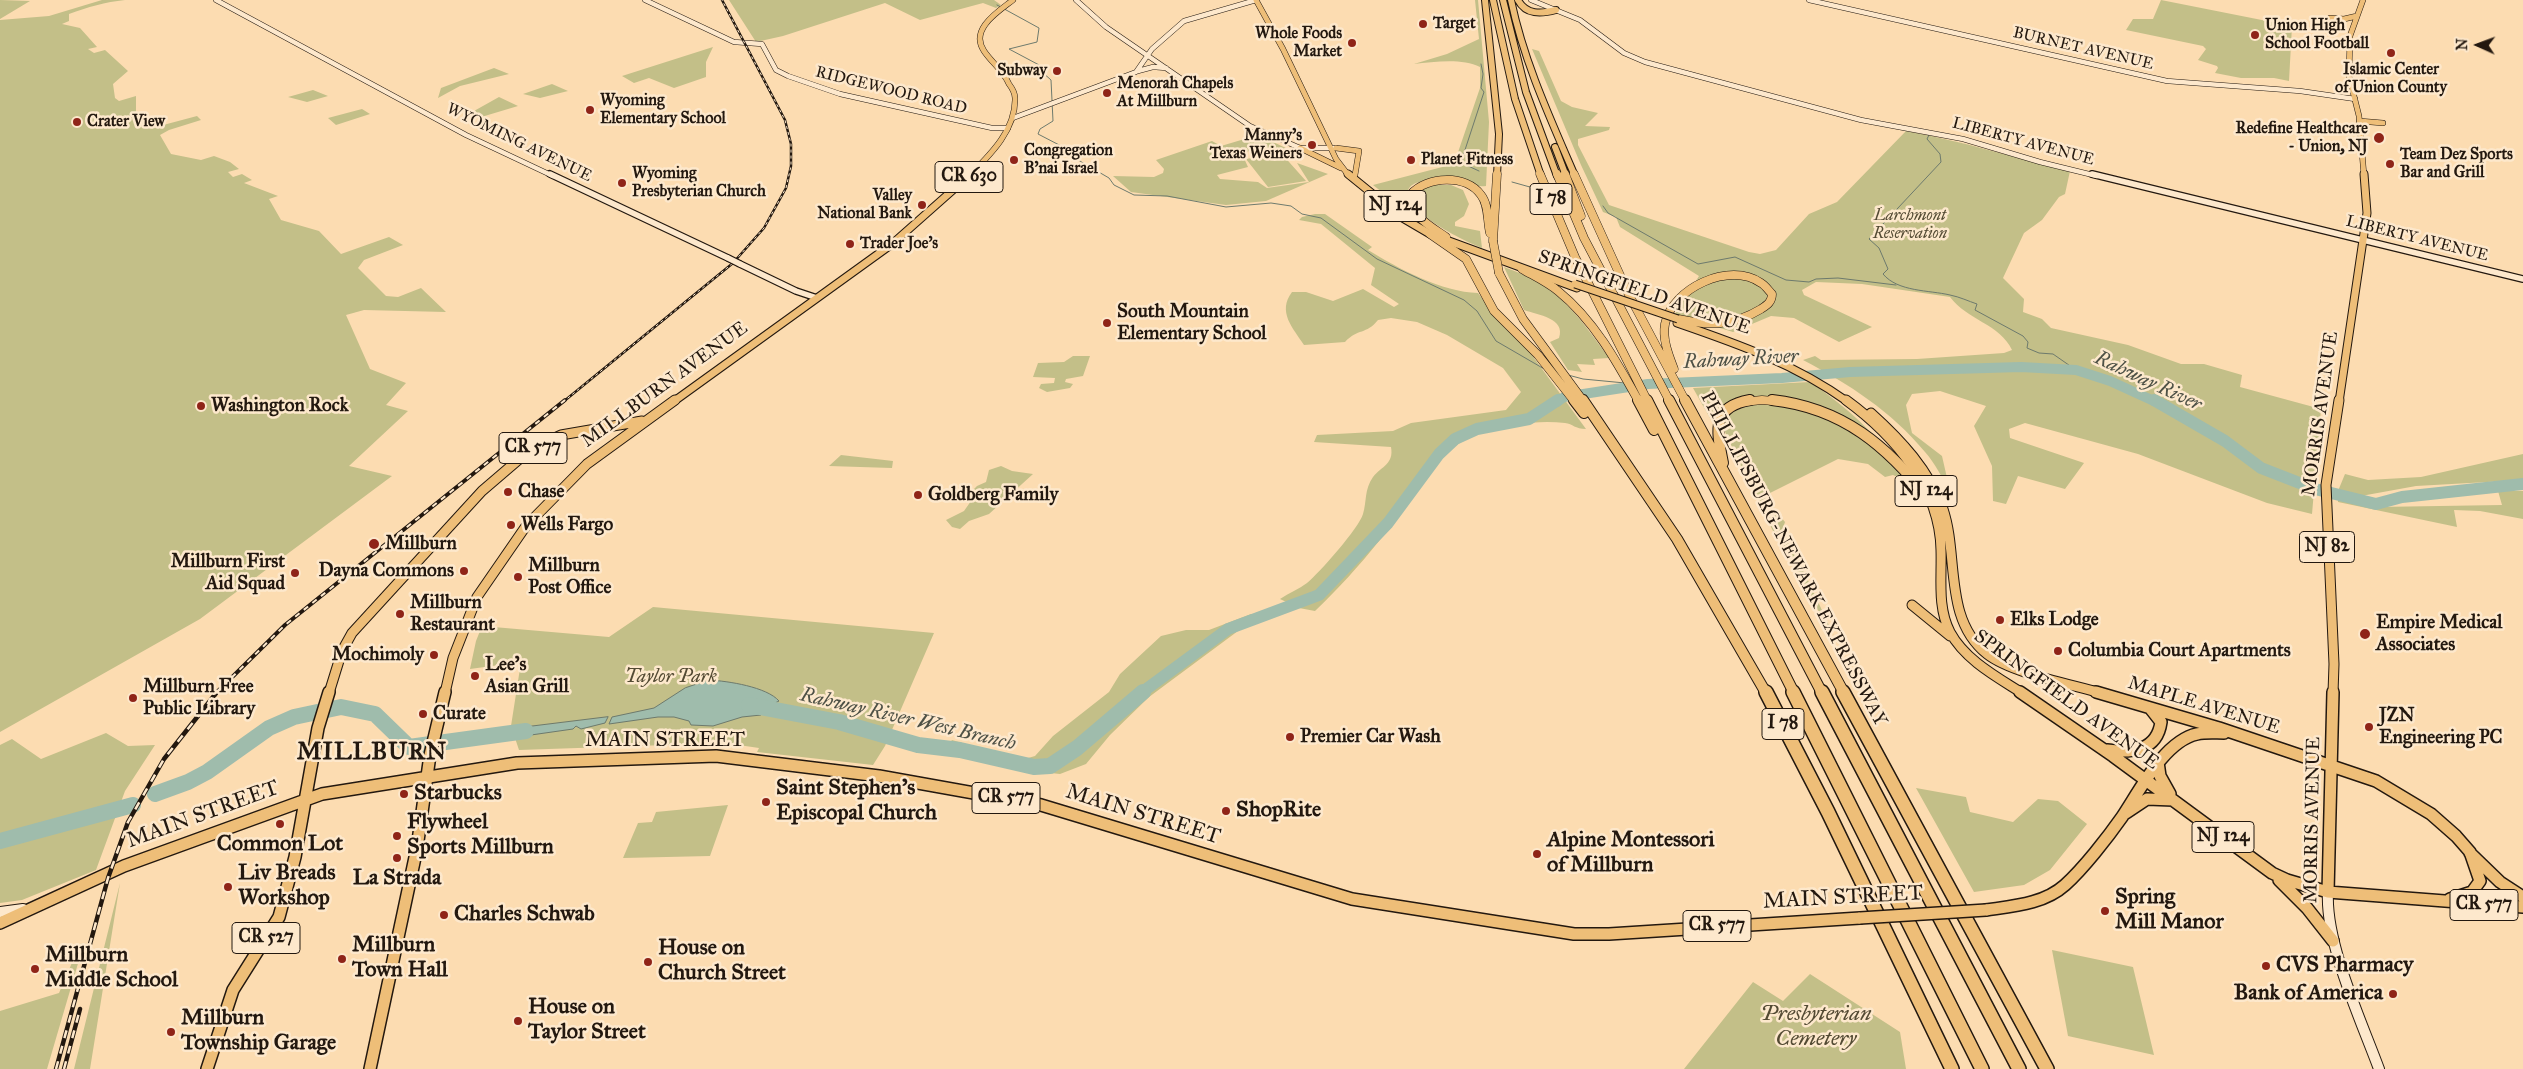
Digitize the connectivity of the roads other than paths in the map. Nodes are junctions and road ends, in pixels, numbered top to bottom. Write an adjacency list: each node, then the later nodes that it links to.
1 (216, 0): 42 (street, WYOMING AVENUE, bridge)
2 (645, 0): 29 (street, RIDGEWOOD ROAD)
3 (1013, 0): 26 (main road, MILLBURN AVENUE / CR 630)
4 (1076, 0): 19 (street)
5 (1256, 0): 18 (street); 31 (main road, SPRINGFIELD AVENUE / NJ 124)
6 (1485, 0): 25 (highway, I 78)
7 (1493, 0): 15 (highway, I 78)
8 (1503, 0): 38 (highway, PHILLIPSBURG-NEWARK EXPRESSWAY / I 78)
9 (1511, 0): 23 (highway, PHILLIPSBURG-NEWARK EXPRESSWAY / I 78)
10 (1518, 0): 14 (highway)
11 (1531, 0): 14 (street, LIBERTY AVENUE)
12 (1809, 0): 24 (street, BURNET AVENUE)
13 (2363, 0): 16 (main road, MORRIS AVENUE / NJ 82)
14 (1556, 10): 36 (street, LIBERTY AVENUE)
15 (1496, 15): 25 (highway); 46 (highway, I 78)
16 (2357, 16): 17 (main road); 24 (main road, MORRIS AVENUE / NJ 82)
17 (2330, 18)
18 (1156, 45): 19 (street); 20 (street)
19 (1134, 46): 20 (street)
20 (1148, 55): 21 (street); 22 (street)
21 (1166, 68): 22 (street); 30 (street)
22 (1136, 72): 26 (street)
23 (1541, 99): 38 (highway); 44 (highway, PHILLIPSBURG-NEWARK EXPRESSWAY / I 78)
24 (2355, 99): 27 (main road, MORRIS AVENUE / NJ 82)
25 (1498, 115): 37 (highway, I 78)
26 (1013, 118): 29 (main road, MILLBURN AVENUE / CR 630)
27 (2359, 122): 28 (main road); 36 (main road, MORRIS AVENUE / NJ 82)
28 (2383, 123)
29 (1008, 128): 42 (main road, MILLBURN AVENUE / CR 630)
30 (1300, 148): 31 (street); 32 (main road)
31 (1333, 148): 32 (main road, SPRINGFIELD AVENUE / NJ 124); 33 (main road, SPRINGFIELD AVENUE / NJ 124); 33 (main road)
32 (1342, 168): 34 (main road, SPRINGFIELD AVENUE / NJ 124)
33 (1354, 175): 35 (main road, SPRINGFIELD AVENUE / NJ 124)
34 (1430, 234): 39 (main road, SPRINGFIELD AVENUE / NJ 124); 47 (highway)
35 (1446, 237): 37 (highway); 41 (main road, SPRINGFIELD AVENUE / NJ 124)
36 (2363, 240): 40 (street, LIBERTY AVENUE); 61 (main road, MORRIS AVENUE / NJ 82)
37 (1493, 241): 47 (highway, I 78, bridge)
38 (1594, 255): 82 (highway, PHILLIPSBURG-NEWARK EXPRESSWAY / I 78)
39 (1522, 269): 41 (main road, SPRINGFIELD AVENUE / NJ 124); 46 (highway)
40 (2523, 279)
41 (1576, 286): 43 (main road, SPRINGFIELD AVENUE / NJ 124, bridge)
42 (817, 298): 48 (main road, MILLBURN AVENUE / CR 577)
43 (1678, 321): 44 (highway); 45 (main road, SPRINGFIELD AVENUE / NJ 124); 45 (main road, SPRINGFIELD AVENUE / NJ 124)
44 (1673, 375): 51 (highway, PHILLIPSBURG-NEWARK EXPRESSWAY / I 78)
45 (1826, 384): 52 (main road, SPRINGFIELD AVENUE / NJ 124); 53 (main road, SPRINGFIELD AVENUE / NJ 124)
46 (1637, 390): 81 (highway, I 78)
47 (1577, 398): 80 (highway, I 78)
48 (656, 414): 49 (main road, CR 577); 50 (main road, MILLBURN AVENUE / CR 577)
49 (606, 429): 50 (main road); 64 (main road, CR 577)
50 (587, 464): 58 (main road, MILLBURN AVENUE / CR 577)
51 (1724, 472): 52 (highway); 83 (highway, PHILLIPSBURG-NEWARK EXPRESSWAY / I 78)
52 (1930, 500): 55 (main road, SPRINGFIELD AVENUE / NJ 124)
53 (1957, 601): 56 (main road, MAPLE AVENUE / NJ 124)
54 (1912, 604): 55 (main road)
55 (1952, 637): 59 (main road, SPRINGFIELD AVENUE / NJ 124)
56 (2150, 707): 57 (main road, MAPLE AVENUE / NJ 124); 59 (main road)
57 (2236, 734): 60 (main road, CR 577); 61 (main road, MAPLE AVENUE / NJ 124)
58 (434, 737): 62 (main road, MILLBURN AVENUE / CR 577)
59 (2104, 749): 63 (main road, SPRINGFIELD AVENUE / NJ 124)
60 (2158, 762): 63 (main road, CR 577); 65 (main road)
61 (2331, 764): 67 (main road, MAPLE AVENUE / NJ 124); 70 (main road, MORRIS AVENUE / NJ 82)
62 (426, 776): 64 (main road, MAIN STREET); 66 (main road, MAIN STREET / CR 577, bridge); 79 (main road, MILLBURN AVENUE)
63 (2146, 779): 65 (main road, SPRINGFIELD AVENUE / NJ 124); 66 (main road, MAIN STREET / CR 577)
64 (304, 799): 68 (main road, MAIN STREET); 78 (main road, CR 527)
65 (2174, 800): 66 (main road, MAIN STREET / CR 577); 69 (main road, SPRINGFIELD AVENUE / NJ 124)
66 (2123, 815)
67 (2470, 852): 71 (main road, CR 577); 72 (main road, MAPLE AVENUE / NJ 124)
68 (124, 866): 74 (main road)
69 (2272, 873): 70 (main road, SPRINGFIELD AVENUE); 77 (main road, NJ 124)
70 (2328, 892): 72 (main road, NJ 124); 77 (street, MORRIS AVENUE / NJ 124)
71 (2523, 898)
72 (2444, 900): 73 (main road, CR 577)
73 (2523, 907)
74 (30, 908): 75 (street); 76 (main road)
75 (0, 912)
76 (0, 923)
77 (2333, 941): 84 (street, MORRIS AVENUE / NJ 124)
78 (207, 1069)
79 (370, 1069)
80 (1952, 1069)
81 (1982, 1069)
82 (2019, 1069)
83 (2047, 1069)
84 (2379, 1069)

